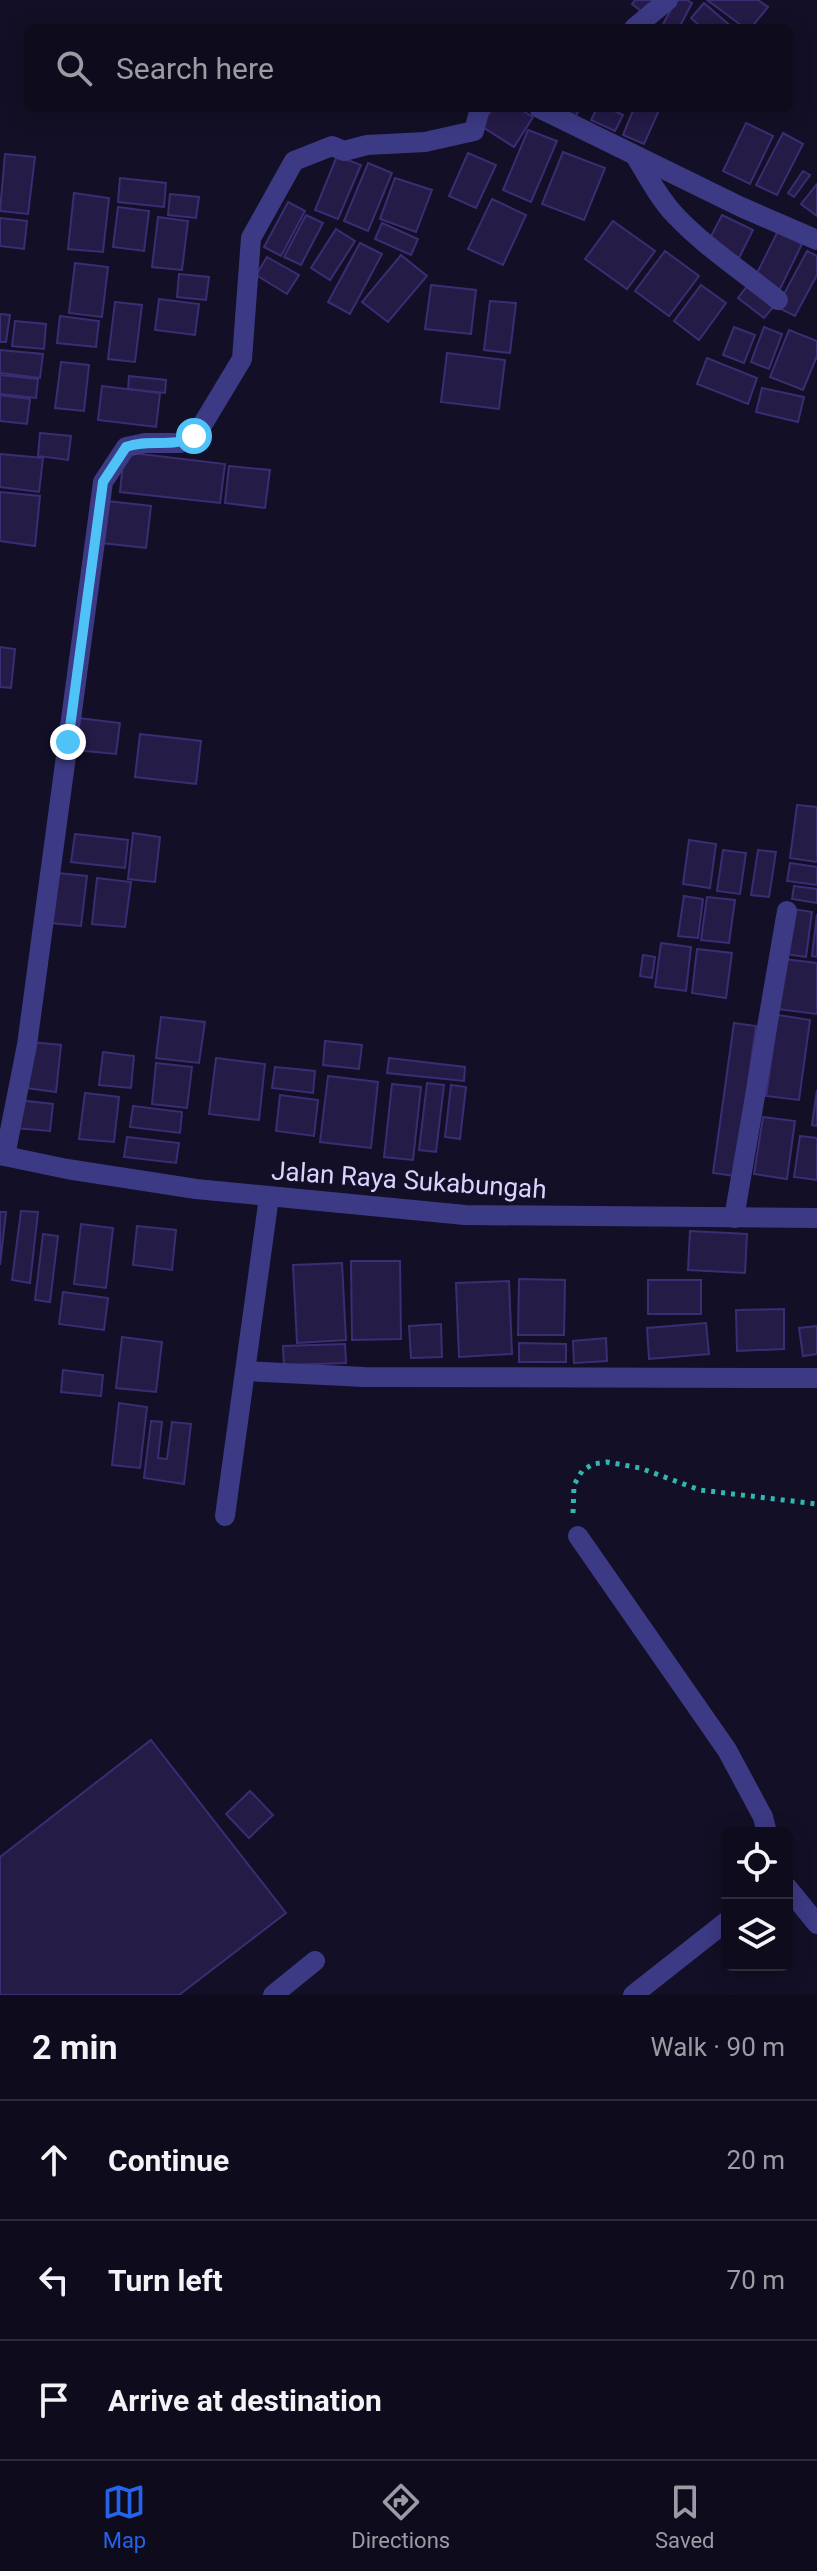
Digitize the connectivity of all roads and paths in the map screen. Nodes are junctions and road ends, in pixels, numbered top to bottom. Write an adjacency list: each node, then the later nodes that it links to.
1 (668, 0): 2 (street)
2 (639, 24)
3 (479, 112): 9 (street)
4 (547, 112): 5 (street)
5 (636, 157): 6 (street); 7 (street)
6 (817, 240)
7 (778, 300)
8 (787, 911): 11 (street)
9 (2, 1156): 10 (street, Jalan Raya Sukabungah)
10 (269, 1197): 11 (street, Jalan Raya Sukabungah); 13 (street)
11 (734, 1218): 12 (street, Jalan Raya Sukabungah)
12 (817, 1218)
13 (246, 1371): 14 (street); 16 (street)
14 (817, 1378)
15 (817, 1504): 17 (path)
16 (225, 1516)
17 (578, 1536): 18 (street)
18 (766, 1827)
19 (793, 1894): 20 (street)
20 (817, 1924)
21 (721, 1926): 24 (street)
22 (315, 1961): 23 (street)
23 (273, 1995)
24 (633, 1995)

